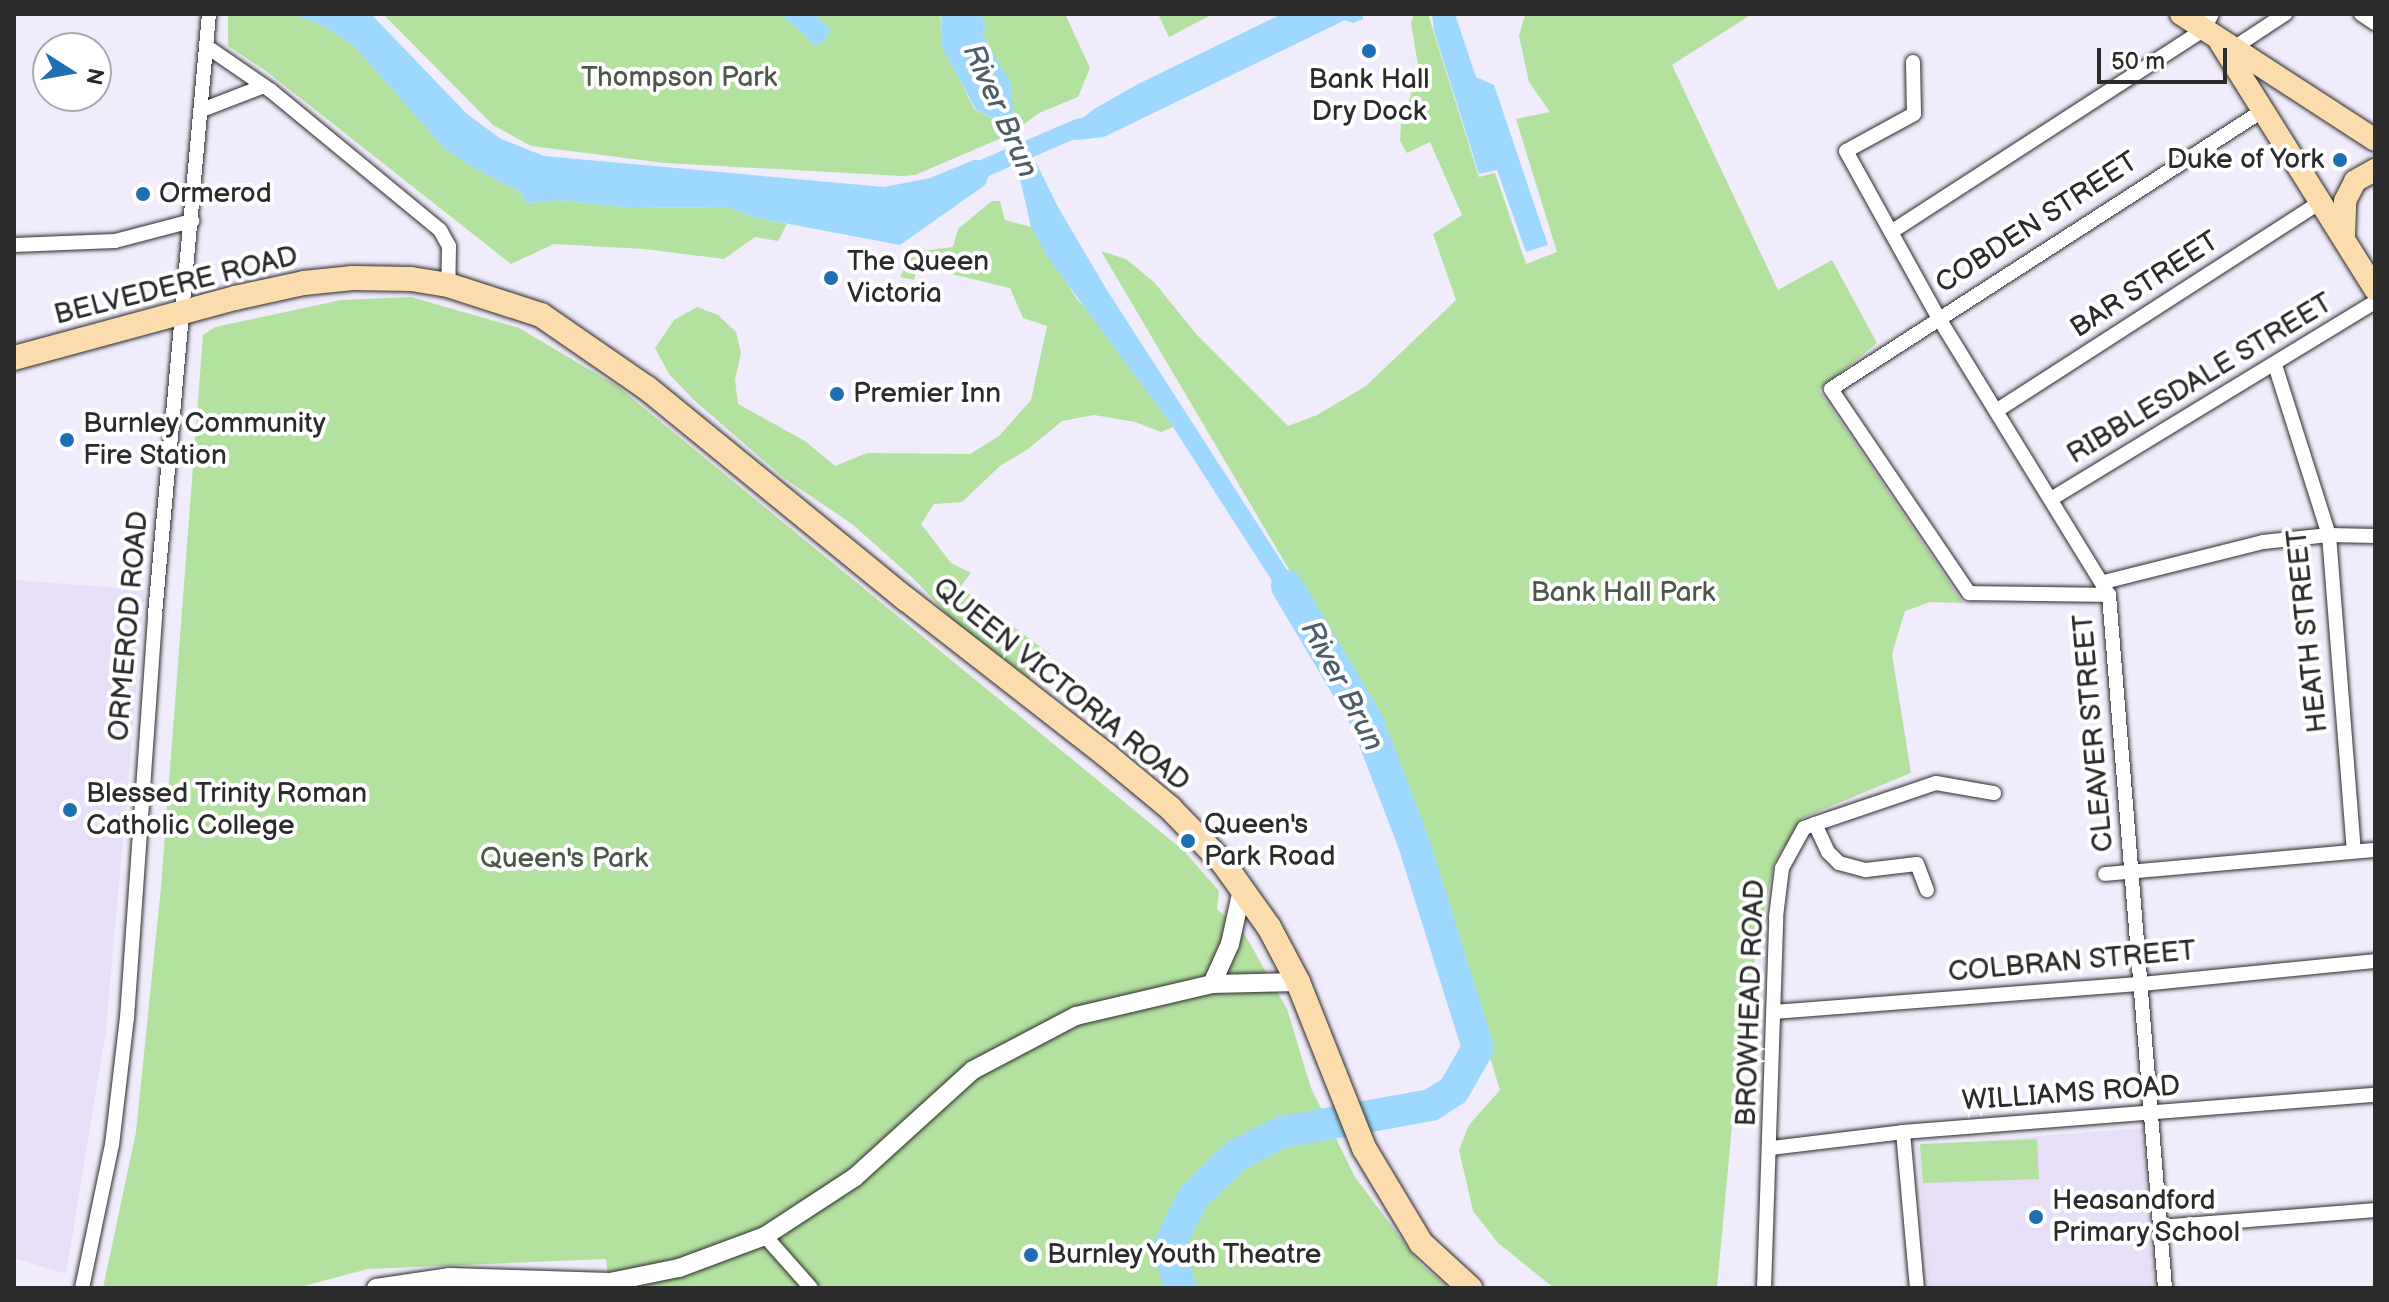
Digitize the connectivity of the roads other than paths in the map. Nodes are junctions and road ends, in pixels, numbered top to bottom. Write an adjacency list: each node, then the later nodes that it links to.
1 (2181, 14): 6 (main road)
2 (2285, 14): 6 (street)
3 (2361, 14): 5 (street)
4 (209, 17): 7 (street, ORMEROD ROAD)
5 (2375, 23)
6 (2217, 34): 11 (main road); 12 (main road); 16 (street)
7 (206, 46): 9 (street); 10 (street, ORMEROD ROAD)
8 (1913, 62): 16 (street, CLEAVER STREET)
9 (264, 86): 10 (street); 20 (street)
10 (202, 110): 15 (street, ORMEROD ROAD)
11 (2262, 111): 14 (main road); 24 (street, COBDEN STREET)
12 (2375, 140)
13 (2375, 170): 17 (main road)
14 (2322, 201): 17 (main road); 27 (street, BAR STREET)
15 (192, 221): 18 (street); 23 (street, ORMEROD ROAD)
16 (1891, 232): 24 (street, CLEAVER STREET)
17 (2344, 238): 21 (main road)
18 (14, 245)
19 (353, 278): 20 (highway, QUEEN VICTORIA ROAD); 23 (highway, BELVEDERE ROAD)
20 (448, 285): 38 (highway, QUEEN VICTORIA ROAD)
21 (2375, 289)
22 (2375, 302): 26 (street, RIBBLESDALE STREET)
23 (184, 311): 25 (highway, BELVEDERE ROAD); 53 (street, ORMEROD ROAD)
24 (1938, 317): 27 (street, CLEAVER STREET); 31 (street, COBDEN STREET)
25 (14, 358)
26 (2275, 365): 28 (street, RIBBLESDALE STREET); 29 (street, HEATH STREET)
27 (1996, 411): 28 (street, CLEAVER STREET)
28 (2051, 499): 31 (street, CLEAVER STREET)
29 (2329, 535): 30 (street); 31 (street); 35 (street, HEATH STREET)
30 (2375, 536)
31 (2107, 589): 36 (street, CLEAVER STREET)
32 (1994, 793): 33 (street)
33 (1815, 824): 39 (street); 44 (street, BROWHEAD ROAD)
34 (2375, 850): 35 (street)
35 (2354, 851): 36 (street)
36 (2132, 871): 37 (street); 43 (street, CLEAVER STREET)
37 (2105, 874)
38 (1242, 890): 41 (highway, QUEEN VICTORIA ROAD); 42 (street)
39 (1927, 890)
40 (2375, 961): 43 (street, COLBRAN STREET)
41 (1298, 982): 42 (street); 52 (highway, QUEEN VICTORIA ROAD)
42 (1212, 984): 51 (street)
43 (2141, 984): 44 (street, COLBRAN STREET); 46 (street, CLEAVER STREET)
44 (1774, 1012): 48 (street, BROWHEAD ROAD)
45 (2375, 1095): 46 (street, WILLIAMS ROAD)
46 (2152, 1115): 47 (street, WILLIAMS ROAD); 50 (street, CLEAVER STREET)
47 (1903, 1132): 48 (street, WILLIAMS ROAD); 57 (street)
48 (1771, 1148): 56 (street, BROWHEAD ROAD)
49 (2375, 1210): 50 (street)
50 (2160, 1227): 58 (street, CLEAVER STREET)
51 (765, 1236): 54 (street); 55 (street)
52 (1461, 1285)
53 (82, 1288)
54 (376, 1288)
55 (811, 1288)
56 (1764, 1288)
57 (1917, 1288)
58 (2165, 1288)

